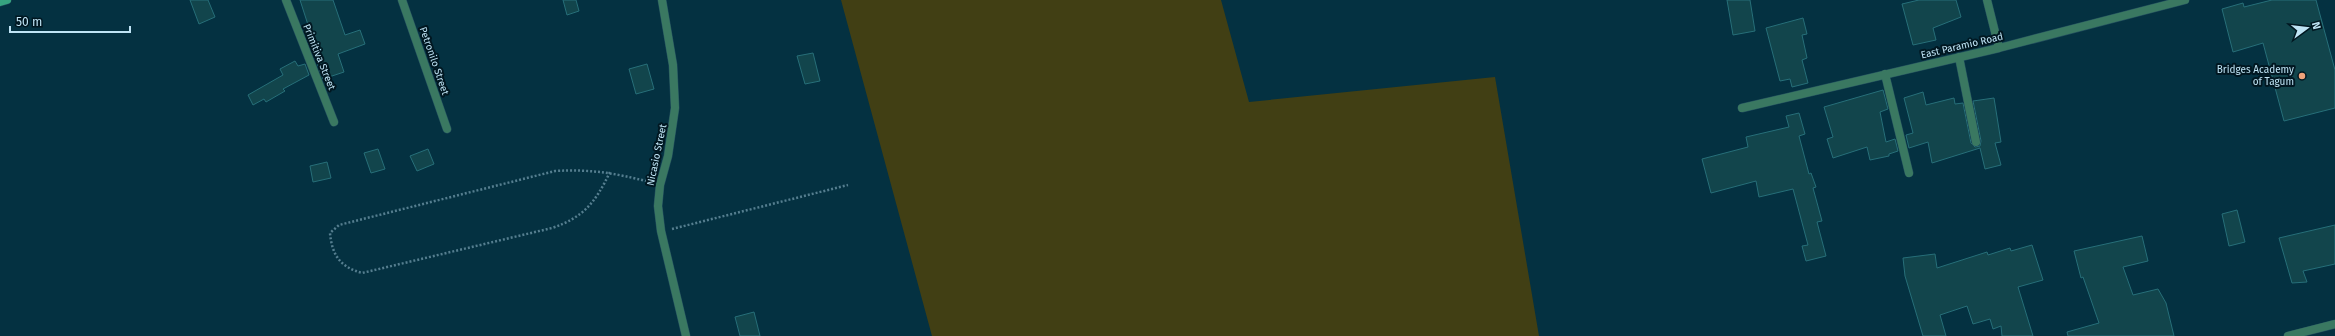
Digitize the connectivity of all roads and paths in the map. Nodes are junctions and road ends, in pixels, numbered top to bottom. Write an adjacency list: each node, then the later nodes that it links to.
1 (7, 0): 7 (street)
2 (286, 0): 13 (street, Primitiva Street)
3 (402, 0): 14 (street, Petronilo Street)
4 (662, 0): 18 (street, Nicasio Street)
5 (1987, 0): 9 (street)
6 (2185, 0): 8 (street, East Paramio Road)
7 (0, 2)
8 (2164, 3): 9 (street, East Paramio Road)
9 (1999, 48): 10 (street, East Paramio Road)
10 (1959, 57): 11 (street, East Paramio Road); 15 (street)
11 (1885, 74): 12 (street, East Paramio Road); 17 (street)
12 (1742, 108)
13 (334, 122)
14 (447, 129)
15 (1976, 142)
16 (610, 172): 16 (path); 18 (path)
17 (1909, 174)
18 (660, 185): 20 (street, Nicasio Street)
19 (848, 185): 20 (path)
20 (661, 231): 22 (street, Nicasio Street)
21 (2335, 324): 23 (street)
22 (686, 336)
23 (2288, 336)

